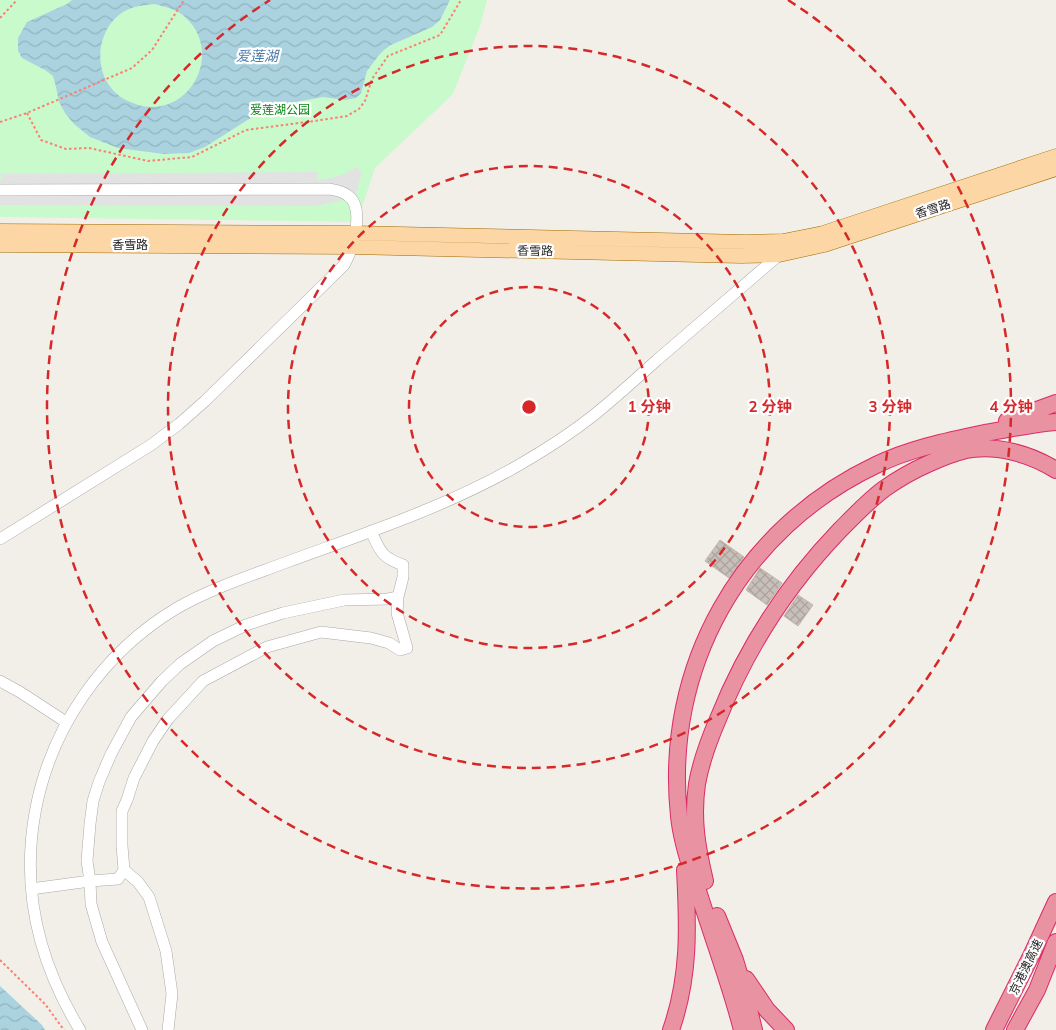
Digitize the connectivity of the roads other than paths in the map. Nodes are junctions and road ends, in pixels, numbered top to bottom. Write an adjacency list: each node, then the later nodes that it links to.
1 (1056, 156): 8 (main road, 香雪路)
2 (1056, 169): 8 (main road, 香雪路)
3 (0, 190): 5 (street)
4 (0, 231): 5 (main road, 香雪路)
5 (355, 233): 7 (street); 8 (main road, 香雪路)
6 (0, 244): 7 (main road, 香雪路)
7 (352, 247): 8 (main road, 香雪路); 15 (street)
8 (781, 248): 14 (street)
9 (1056, 403): 12 (highway)
10 (1056, 422): 12 (highway)
11 (1056, 432): 12 (highway)
12 (964, 444): 13 (highway); 19 (highway); 25 (highway)
13 (1056, 470)
14 (371, 531): 16 (street); 18 (street)
15 (0, 538)
16 (398, 597): 20 (street); 21 (street)
17 (0, 681): 18 (street)
18 (66, 722): 22 (street)
19 (683, 841): 31 (highway); 32 (highway)
20 (124, 870): 21 (street); 30 (street)
21 (90, 881): 22 (street); 29 (street)
22 (31, 889): 28 (street)
23 (1056, 902): 35 (highway, 京港澳高速)
24 (1056, 942): 27 (highway, 京港澳高速)
25 (735, 960): 33 (highway); 34 (highway)
26 (1056, 960): 27 (highway)
27 (1037, 990): 36 (highway, 京港澳高速)
28 (80, 1030)
29 (142, 1030)
30 (168, 1030)
31 (670, 1030)
32 (742, 1030)
33 (754, 1030)
34 (786, 1030)
35 (994, 1030)
36 (1015, 1030)

